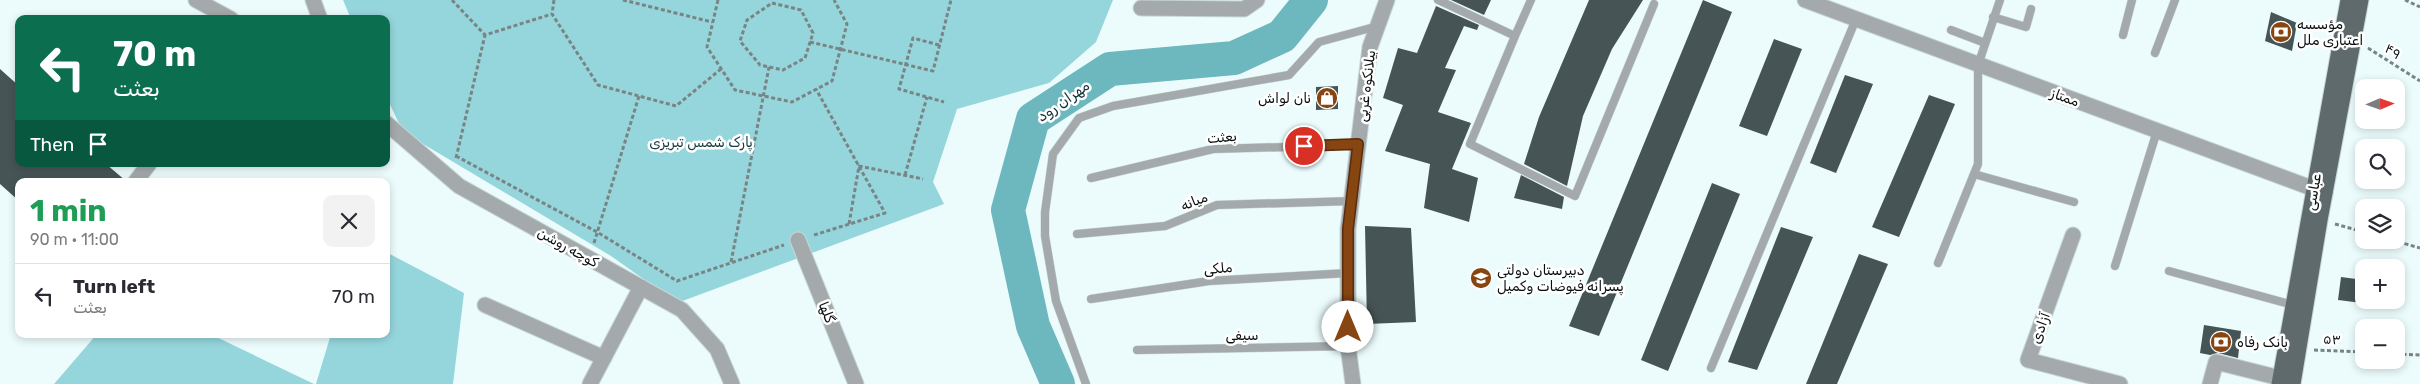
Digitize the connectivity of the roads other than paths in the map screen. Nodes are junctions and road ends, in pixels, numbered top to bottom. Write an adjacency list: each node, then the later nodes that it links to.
1 (196, 0): 16 (street)
2 (313, 0): 17 (street)
3 (1257, 0): 14 (street)
4 (1388, 0): 20 (street, بیلانکوه غربی)
5 (1438, 0): 23 (lane)
6 (1531, 0): 23 (lane)
7 (1806, 0): 19 (street, ممتاز)
8 (2000, 0): 18 (lane)
9 (2132, 0): 22 (lane)
10 (2175, 0): 25 (lane)
11 (2348, 0): 34 (main road, عباسى)
12 (2361, 0): 34 (main road, عباسى)
13 (1654, 4): 23 (lane)
14 (1140, 8)
15 (2032, 10): 18 (lane)
16 (224, 15)
17 (319, 15)
18 (1993, 17): 24 (lane)
19 (1856, 19): 26 (street, ممتاز); 51 (lane)
20 (1378, 26): 29 (street, بیلانکوه غربی); 57 (lane)
21 (1950, 30): 24 (lane)
22 (2123, 35)
23 (1515, 36)
24 (1985, 44): 26 (lane)
25 (2155, 53)
26 (1978, 64): 28 (street, ممتاز); 31 (lane)
27 (390, 126): 44 (street, کوچه روشن)
28 (2157, 131): 34 (street, ممتاز); 41 (lane)
29 (1358, 144): 33 (lane, بعثت); 35 (street, بیلانکوه غربی)
30 (147, 167): 32 (street)
31 (1974, 174): 36 (lane); 40 (lane)
32 (138, 178)
33 (1091, 178)
34 (2320, 191): 47 (main road, عباسى); 53 (main road, عباسى)
35 (1352, 201): 37 (lane, میانه); 43 (street, بیلانکوه غربی)
36 (2074, 202)
37 (1077, 234)
38 (2073, 235): 52 (street, آزادی)
39 (798, 240): 56 (street, گلها)
40 (1938, 263)
41 (2114, 266)
42 (2169, 270): 47 (lane)
43 (1348, 273): 45 (lane, ملکی); 48 (street, بیلانکوه غربی)
44 (641, 287): 50 (street); 55 (street, کوچه روشن)
45 (1091, 299)
46 (485, 305): 50 (street)
47 (2293, 305): 53 (main road, عباسى)
48 (1348, 346): 49 (lane, سیفی); 58 (street, بیلانکوه غربی)
49 (1137, 350)
50 (604, 358): 54 (street)
51 (1711, 368)
52 (2090, 380): 59 (street, آزادی)
53 (2286, 382): 60 (street)
54 (590, 384)
55 (732, 384)
56 (856, 384)
57 (1086, 384)
58 (1353, 384)
59 (2120, 384)
60 (2210, 384)

